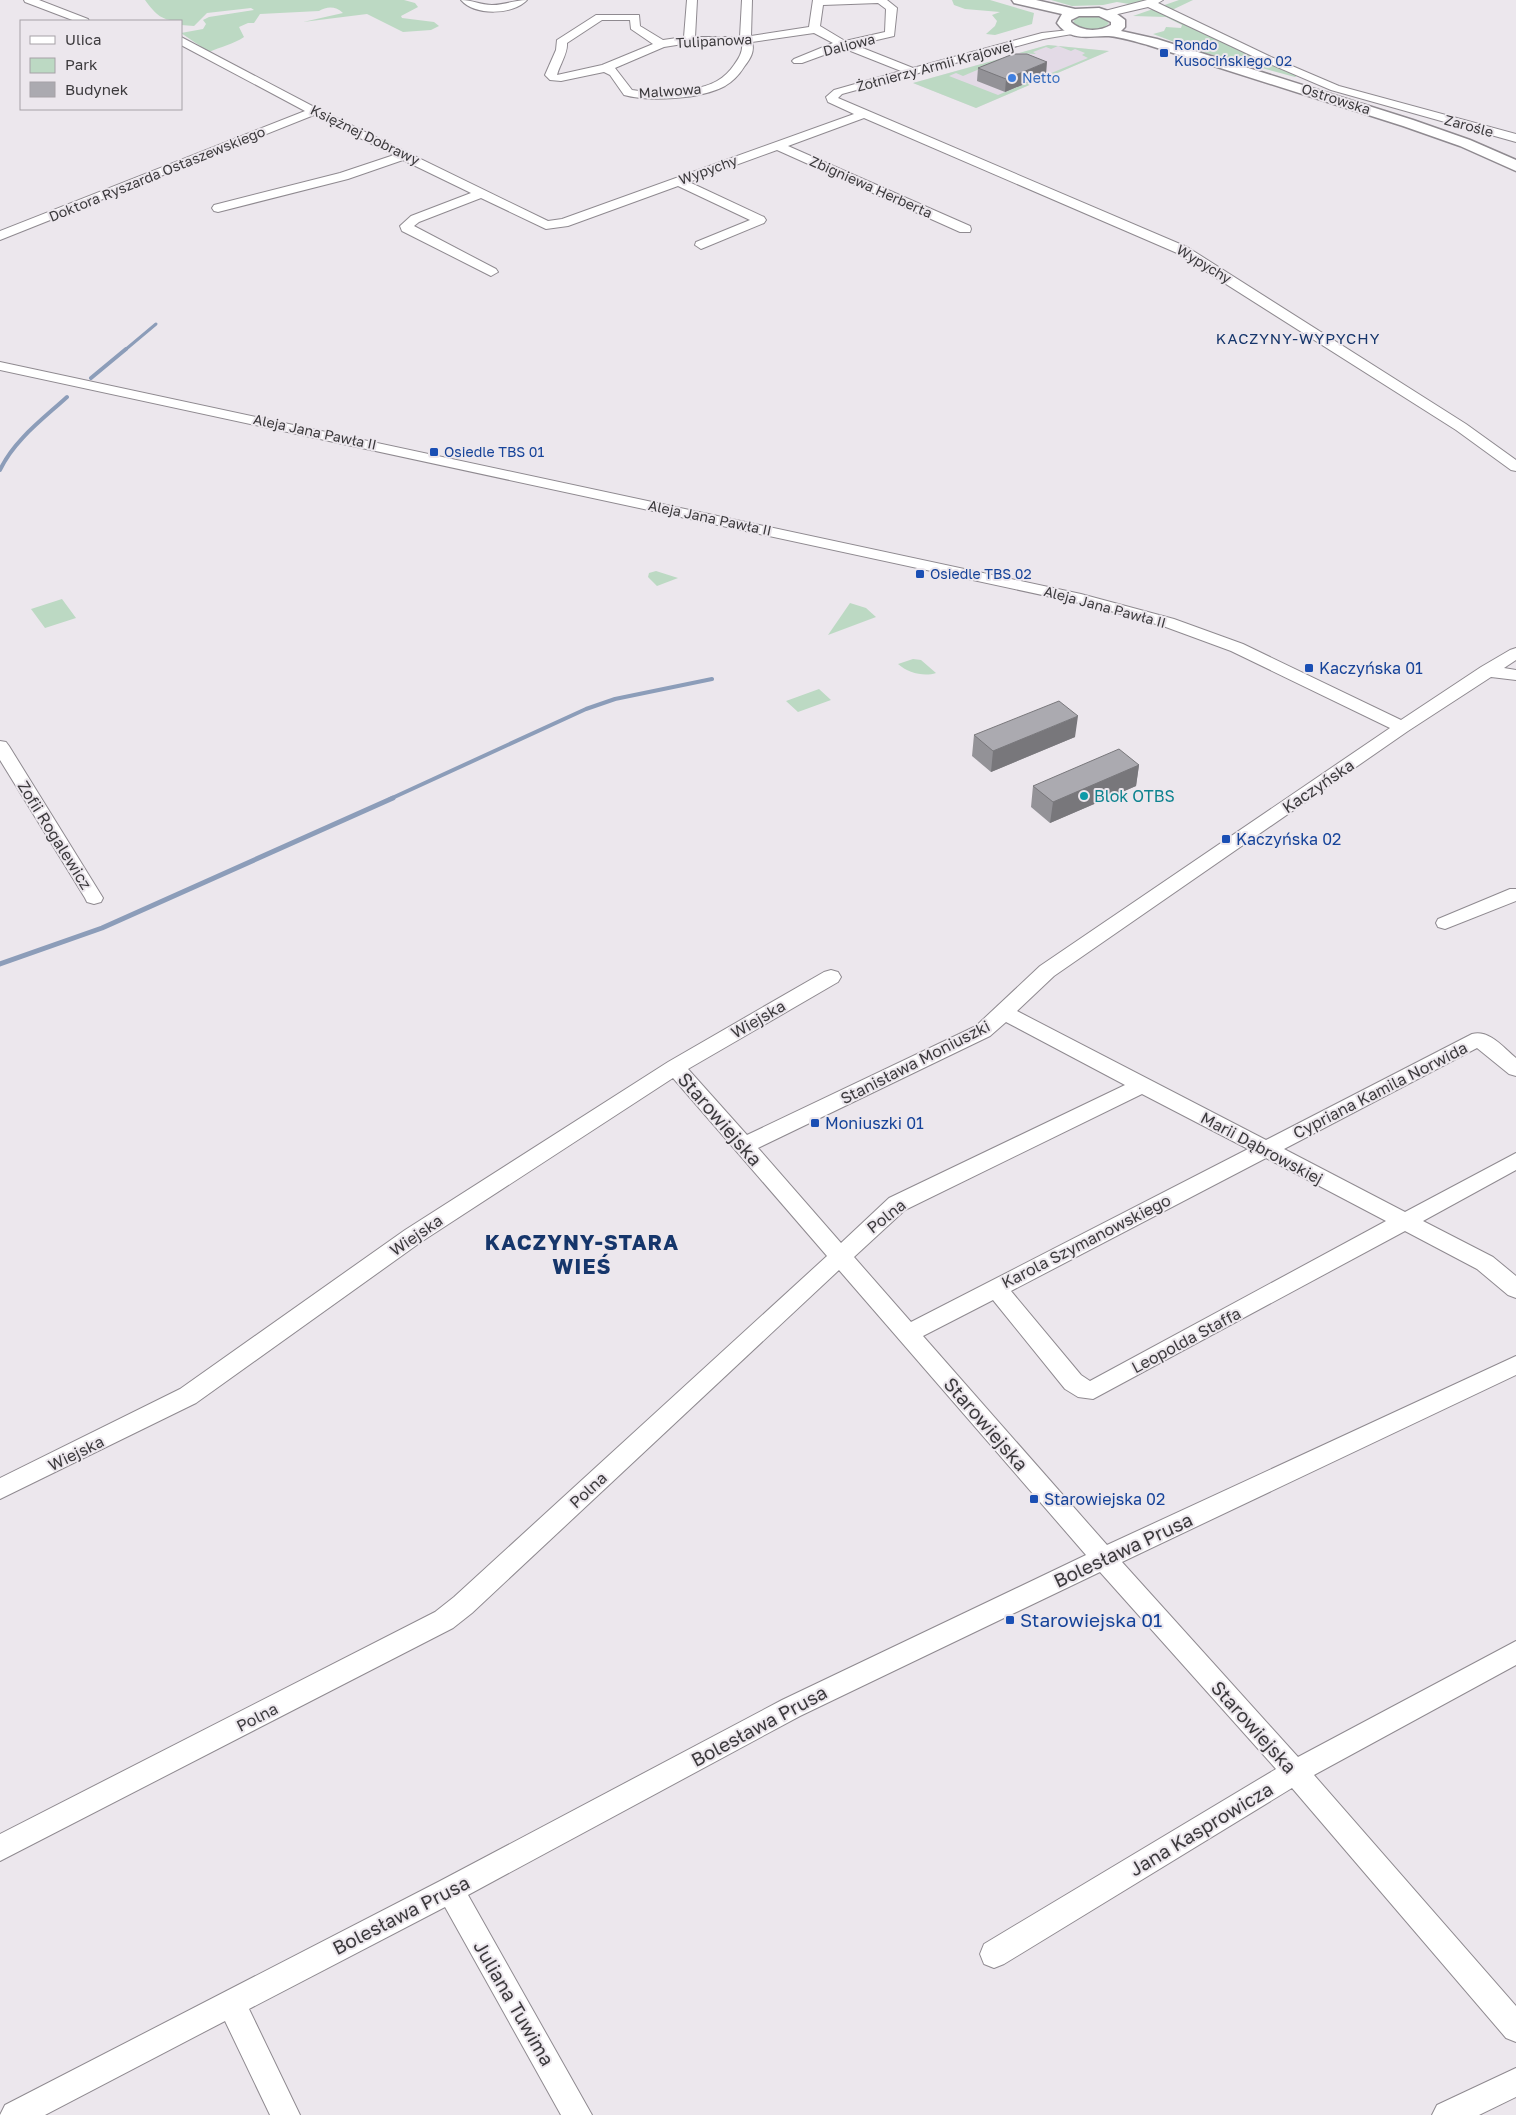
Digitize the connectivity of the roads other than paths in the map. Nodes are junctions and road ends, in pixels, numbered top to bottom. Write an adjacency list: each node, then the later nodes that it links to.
1 (29, 0): 10 (street)
2 (466, 0): 3 (street)
3 (522, 0)
4 (692, 0): 14 (street)
5 (747, 0): 15 (street, Malwowa)
6 (880, 0): 7 (street, Daliowa); 18 (street, Daliowa)
7 (818, 1): 13 (street)
8 (1154, 1): 12 (street); 24 (street, Zarośle)
9 (1026, 2): 11 (main road)
10 (81, 20)
11 (1070, 22): 12 (main road); 12 (main road); 21 (street, Żołnierzy Armii Krajowej)
12 (1112, 23): 26 (main road, Ostrowska)
13 (816, 29): 15 (street, Tulipanowa); 18 (street)
14 (690, 40): 15 (street, Tulipanowa); 17 (street, Tulipanowa)
15 (746, 40): 20 (street, Malwowa)
16 (182, 41): 23 (street, Księżnej Dobrawy)
17 (661, 44): 20 (street, Tulipanowa); 20 (street, Tulipanowa)
18 (843, 45): 19 (street, Daliowa); 21 (street)
19 (798, 61)
20 (606, 68)
21 (914, 72): 22 (street, Żołnierzy Armii Krajowej)
22 (832, 100): 25 (street, Wypychy)
23 (314, 111): 29 (street, Księżnej Dobrawy); 36 (street, Doktora Ryszarda Ostaszewskiego)
24 (1422, 113): 26 (street, Zarośle); 27 (street, Zarośle)
25 (864, 114): 28 (street, Wypychy); 40 (street, Wypychy)
26 (1408, 122): 30 (main road, Ostrowska)
27 (1516, 138)
28 (777, 145): 31 (street, Wypychy); 35 (street, Zbigniewa Herberta)
29 (405, 154): 32 (street, Księżnej Dobrawy); 33 (street)
30 (1516, 166)
31 (678, 181): 34 (street, Wypychy); 37 (street)
32 (482, 192): 34 (street, Księżnej Dobrawy); 38 (street)
33 (218, 208)
34 (551, 225)
35 (965, 229)
36 (0, 236)
37 (701, 245)
38 (491, 272)
39 (0, 366): 44 (street, Aleja Jana Pawła II)
40 (1516, 467)
41 (1516, 653): 42 (street, Kaczyńska)
42 (1487, 671): 43 (street); 44 (street, Kaczyńska)
43 (1516, 675)
44 (1402, 727): 50 (street, Kaczyńska)
45 (0, 746): 47 (street, Zofii Rogalewicz)
46 (1516, 895): 48 (street)
47 (94, 898)
48 (1444, 924)
49 (831, 977): 51 (street, Wiejska)
50 (1004, 1013): 53 (street, Marii Dąbrowskiej); 54 (street, Stanisława Moniuszki)
51 (675, 1067): 54 (street, Starowiejska); 63 (street, Wiejska)
52 (1516, 1068): 55 (street, Cypriana Kamila Norwida)
53 (1142, 1085): 55 (street, Marii Dąbrowskiej); 58 (street, Polna)
54 (743, 1146): 58 (street, Starowiejska)
55 (1265, 1149): 57 (street, Marii Dąbrowskiej); 59 (street, Karola Szymanowskiego)
56 (1516, 1161): 57 (street)
57 (1405, 1222): 59 (street, Leopolda Staffa); 60 (street, Marii Dąbrowskiej)
58 (839, 1255): 61 (street, Starowiejska); 67 (street, Polna)
59 (996, 1288): 61 (street, Karola Szymanowskiego)
60 (1516, 1289)
61 (907, 1334): 64 (street, Starowiejska)
62 (1516, 1365): 64 (street, Bolesława Prusa)
63 (0, 1488)
64 (1104, 1559): 66 (street, Starowiejska); 68 (street, Bolesława Prusa)
65 (1516, 1652): 66 (street, Jana Kasprowicza)
66 (1295, 1772): 69 (street, Jana Kasprowicza); 71 (street, Starowiejska)
67 (0, 1848)
68 (450, 1890): 70 (street, Bolesława Prusa); 75 (street, Juliana Tuwima)
69 (994, 1954)
70 (231, 2002): 73 (street, Bolesława Prusa); 74 (street)
71 (1516, 2028)
72 (1516, 2082): 76 (street)
73 (15, 2115)
74 (284, 2115)
75 (578, 2115)
76 (1446, 2115)

